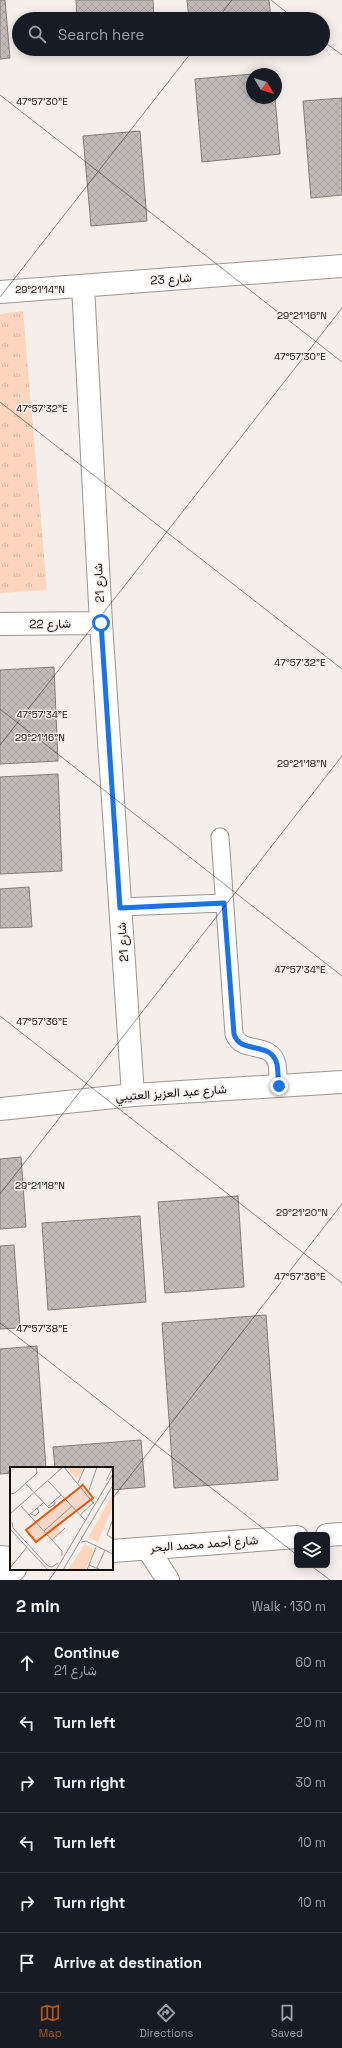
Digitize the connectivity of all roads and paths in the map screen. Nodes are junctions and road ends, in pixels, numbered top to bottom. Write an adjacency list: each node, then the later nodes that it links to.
1 (342, 266): 2 (street, شارع 23)
2 (83, 286): 3 (street, شارع 23); 4 (street, شارع 21)
3 (0, 292)
4 (101, 623): 5 (street, شارع 22); 8 (street, شارع 21)
5 (0, 624)
6 (220, 837): 7 (lane)
7 (224, 903): 8 (lane); 10 (lane)
8 (120, 908): 11 (street, شارع 21)
9 (342, 1082): 10 (street, شارع عبد العزيز العتيبي)
10 (279, 1086): 11 (street, شارع عبد العزيز العتيبي)
11 (133, 1095): 12 (street, شارع عبد العزيز العتيبي)
12 (0, 1109)
13 (342, 1534): 14 (street)
14 (330, 1535)
15 (294, 1537): 16 (street, شارع أحمد محمد البحر)
16 (148, 1549): 17 (street, شارع أحمد محمد البحر); 22 (street)
17 (113, 1552)
18 (0, 1557): 19 (street)
19 (10, 1558)
20 (13, 1570): 21 (street)
21 (1, 1580)
22 (168, 1580)

